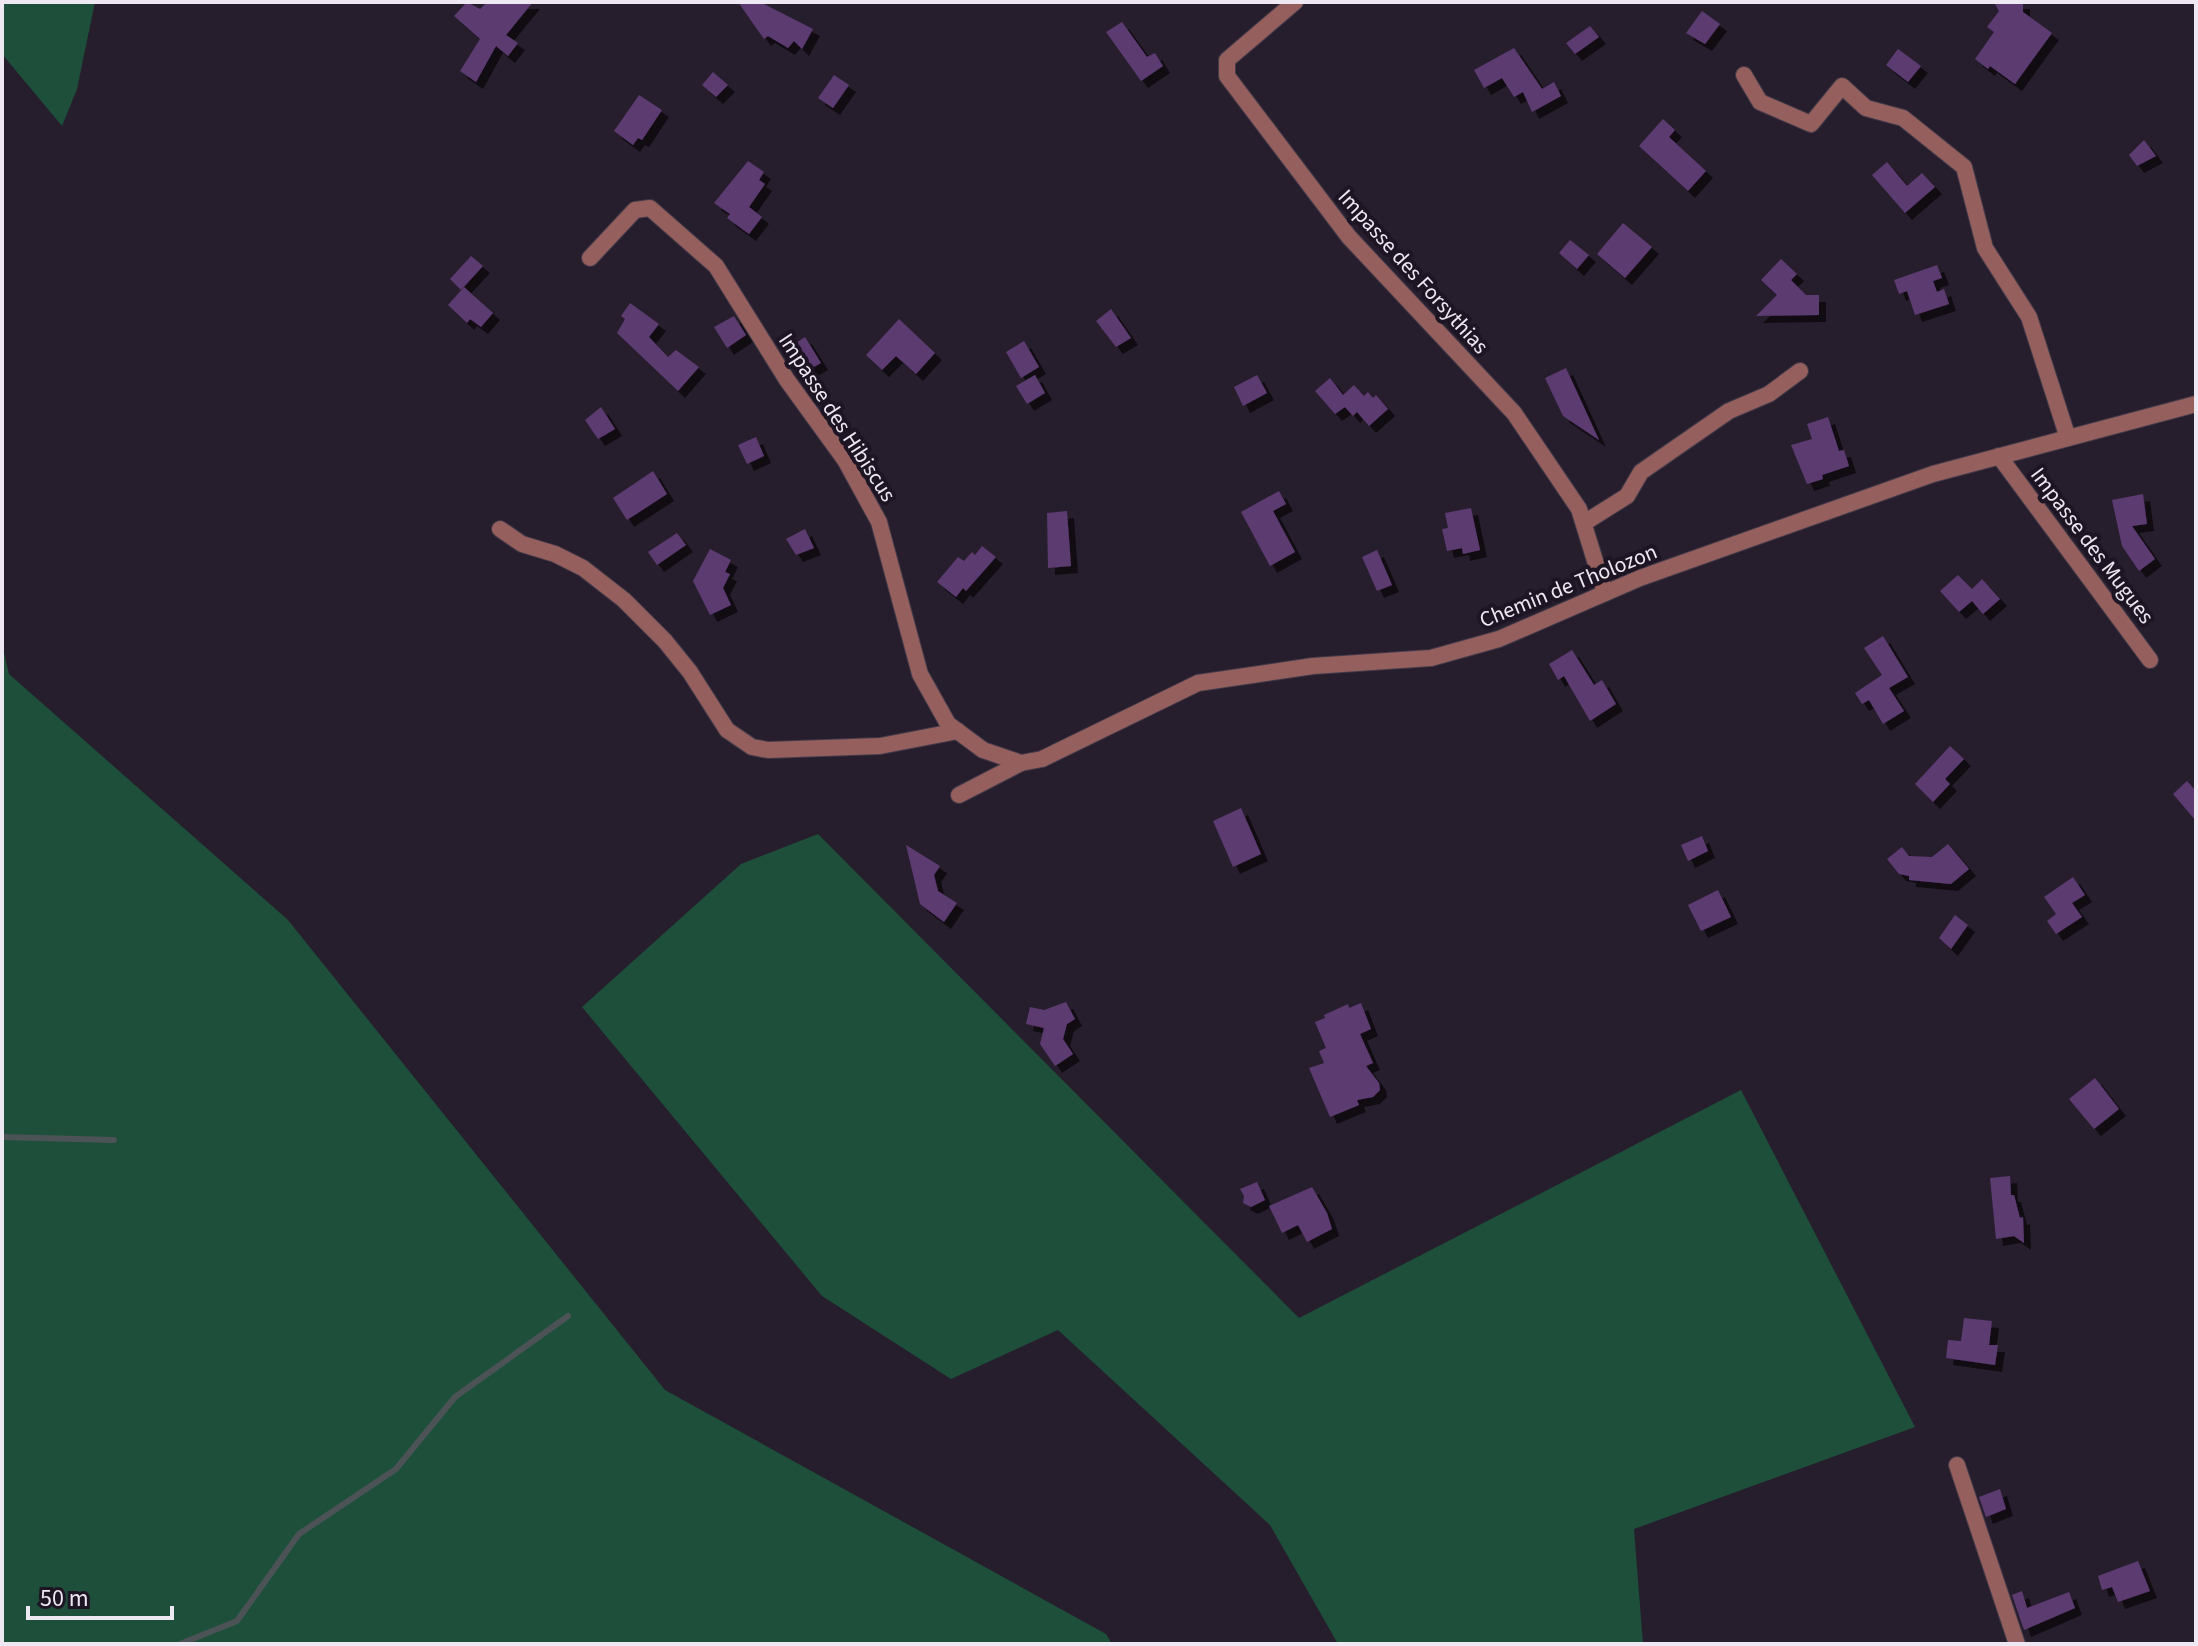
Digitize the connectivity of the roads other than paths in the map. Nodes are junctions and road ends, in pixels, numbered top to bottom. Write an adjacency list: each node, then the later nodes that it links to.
1 (1295, 2): 8 (street, Impasse des Forsythias)
2 (1744, 75): 6 (street)
3 (590, 258): 12 (street, Impasse des Hibiscus)
4 (1800, 371): 8 (street)
5 (2196, 404): 6 (street, Chemin de Tholozon)
6 (2068, 438): 7 (street, Chemin de Tholozon)
7 (1999, 456): 10 (street, Chemin de Tholozon); 11 (street, Impasse des Mugues)
8 (1584, 523): 10 (street, Impasse des Forsythias)
9 (500, 529): 12 (street)
10 (1605, 593): 13 (street, Chemin de Tholozon)
11 (2150, 660)
12 (958, 731): 13 (street, Impasse des Hibiscus)
13 (1021, 763): 14 (street, Chemin de Tholozon)
14 (959, 795)
15 (1957, 1465): 16 (street)
16 (2017, 1644)

